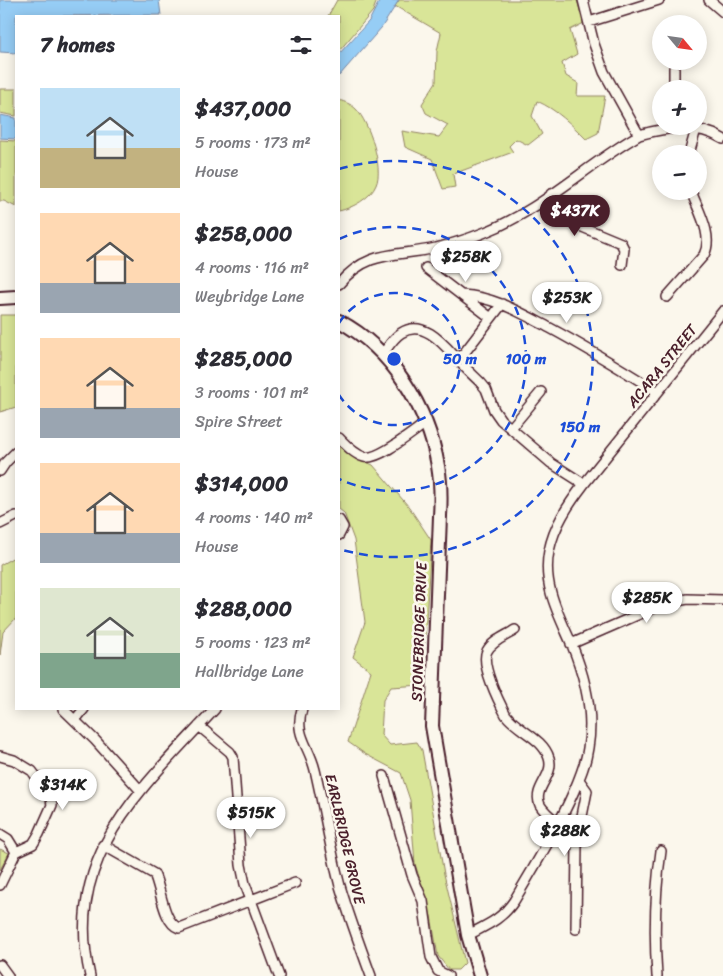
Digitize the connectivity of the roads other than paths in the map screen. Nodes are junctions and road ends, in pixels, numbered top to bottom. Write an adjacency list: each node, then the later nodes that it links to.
1 (583, 0): 5 (street)
2 (659, 0): 5 (street)
3 (709, 0): 4 (street)
4 (723, 12)
5 (589, 22): 8 (street)
6 (707, 131): 9 (street)
7 (652, 132): 8 (street)
8 (638, 135): 10 (street)
9 (723, 139)
10 (551, 194): 12 (street); 14 (street)
11 (693, 200): 18 (street)
12 (622, 265)
13 (426, 268): 15 (street)
14 (340, 283)
15 (462, 295): 19 (street); 21 (street)
16 (0, 298): 17 (street)
17 (15, 298)
18 (666, 298)
19 (502, 304): 21 (street); 26 (street)
20 (723, 311): 26 (street, ACARA STREET)
21 (491, 318): 24 (street)
22 (340, 322): 23 (street, STONEBRIDGE DRIVE)
23 (382, 354): 24 (street); 27 (street, STONEBRIDGE DRIVE)
24 (458, 361): 28 (street)
25 (541, 392): 28 (street)
26 (658, 392): 32 (street, ACARA STREET)
27 (426, 423): 29 (street); 59 (street, STONEBRIDGE DRIVE)
28 (511, 428): 32 (street)
29 (340, 439)
30 (15, 453): 31 (street)
31 (0, 471)
32 (584, 484): 39 (street, ACARA STREET)
33 (15, 516): 35 (street)
34 (340, 522): 36 (street)
35 (0, 524)
36 (340, 534)
37 (723, 600): 39 (street)
38 (515, 630): 50 (street)
39 (571, 644): 48 (street, ACARA STREET)
40 (64, 710): 44 (street)
41 (83, 710): 44 (street)
42 (214, 710): 45 (street)
43 (302, 710): 65 (street, EARLBRIDGE GROVE)
44 (75, 720): 49 (street)
45 (199, 726): 49 (street); 57 (street)
46 (0, 756): 54 (street)
47 (384, 776): 66 (street)
48 (579, 780): 50 (street, ACARA STREET); 58 (street)
49 (140, 790): 52 (street)
50 (559, 824): 59 (street, ACARA STREET)
51 (0, 834): 54 (street)
52 (103, 845): 57 (street); 63 (street)
53 (662, 851): 67 (street)
54 (16, 852): 56 (street)
55 (295, 882): 57 (street)
56 (0, 885)
57 (250, 899): 64 (street)
58 (576, 929)
59 (468, 935): 61 (street, STONEBRIDGE DRIVE)
60 (0, 965): 62 (street)
61 (477, 975)
62 (8, 976)
63 (90, 976)
64 (279, 976)
65 (371, 976)
66 (448, 976)
67 (656, 976)

